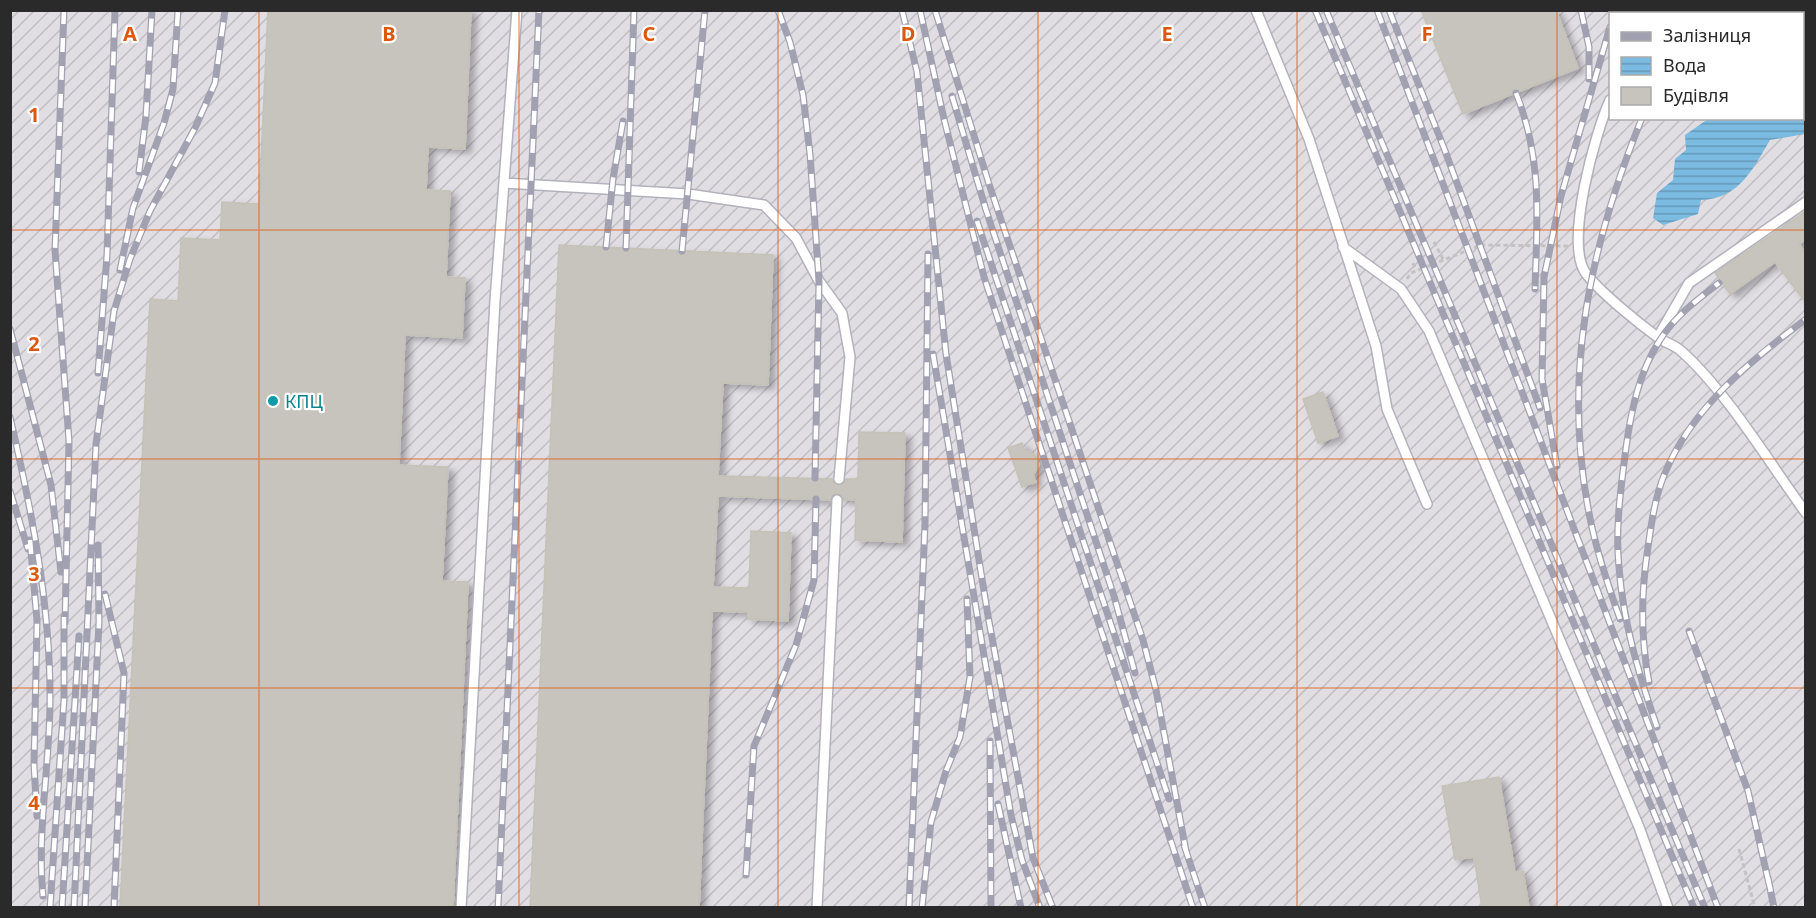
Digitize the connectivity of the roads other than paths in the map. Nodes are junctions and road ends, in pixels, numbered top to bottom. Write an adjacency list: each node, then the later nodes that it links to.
1 (517, 10): 4 (lane)
2 (1256, 10): 6 (lane)
3 (1609, 105): 7 (lane)
4 (504, 183): 8 (lane); 12 (lane)
5 (1806, 202): 7 (lane)
6 (1343, 247): 10 (lane); 14 (lane)
7 (1658, 337): 11 (lane)
8 (839, 479)
9 (837, 500): 13 (lane)
10 (1427, 504)
11 (1806, 513)
12 (461, 908)
13 (817, 908)
14 (1668, 908)

